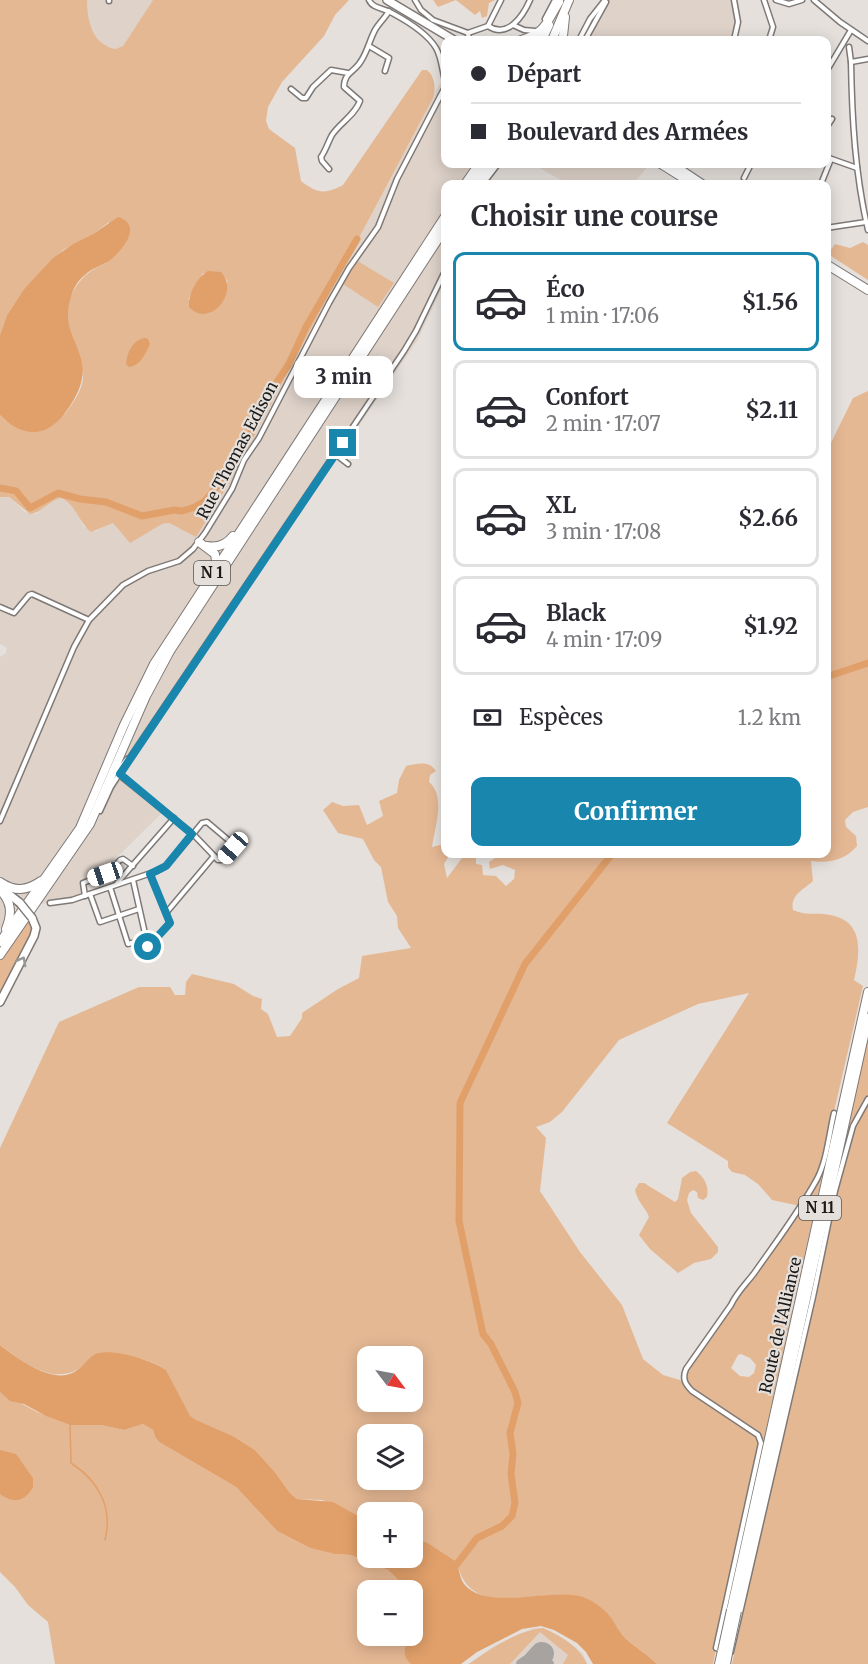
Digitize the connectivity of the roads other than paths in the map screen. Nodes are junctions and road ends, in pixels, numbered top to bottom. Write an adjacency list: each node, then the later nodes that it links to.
1 (369, 0): 15 (street)
2 (376, 0): 15 (street)
3 (415, 0): 22 (street)
4 (501, 0): 20 (street)
5 (530, 0): 18 (street)
6 (559, 0): 18 (street); 25 (highway); 26 (highway)
7 (569, 0): 16 (highway)
8 (606, 0): 17 (street); 19 (street)
9 (734, 0): 31 (street)
10 (764, 0): 32 (street)
11 (776, 0): 12 (street)
12 (802, 0)
13 (814, 0): 21 (street)
14 (389, 4): 15 (street); 23 (main road); 33 (main road); 35 (street); 38 (street)
15 (378, 7)
16 (565, 11): 27 (highway); 28 (highway)
17 (589, 21): 19 (street); 29 (street)
18 (513, 25): 20 (street)
19 (594, 25): 30 (street)
20 (488, 26): 22 (street)
21 (851, 30): 34 (street); 40 (street)
22 (468, 33): 24 (street)
23 (447, 36)
24 (468, 36)
25 (533, 36)
26 (546, 36)
27 (554, 36)
28 (563, 36)
29 (581, 36)
30 (587, 36)
31 (735, 36)
32 (770, 36)
33 (441, 37)
34 (868, 41)
35 (369, 46): 41 (street); 42 (street)
36 (849, 47): 39 (street)
37 (868, 59): 39 (street)
38 (441, 62)
39 (851, 62): 51 (street)
40 (831, 64)
41 (385, 71)
42 (348, 73): 43 (street); 52 (street)
43 (291, 90)
44 (441, 94): 78 (street, Rue Thomas Edison)
45 (831, 159): 51 (street)
46 (489, 168): 54 (highway)
47 (667, 168): 55 (highway)
48 (678, 168): 56 (highway)
49 (682, 168): 57 (highway)
50 (749, 168): 53 (street)
51 (856, 168): 58 (street)
52 (329, 169)
53 (744, 178)
54 (478, 180)
55 (687, 180)
56 (698, 180)
57 (699, 180)
58 (866, 222): 60 (street); 61 (street)
59 (441, 223): 68 (highway, N 1)
60 (831, 227)
61 (868, 230)
62 (441, 235): 69 (highway, N 1)
63 (831, 267): 66 (highway)
64 (831, 273): 67 (highway)
65 (441, 279): 72 (street)
66 (868, 290)
67 (868, 296)
68 (335, 385): 70 (highway); 76 (highway, N 1)
69 (327, 409): 71 (highway); 76 (highway, N 1)
70 (300, 427)
71 (314, 438)
72 (335, 454): 75 (street); 82 (street)
73 (283, 455): 76 (highway)
74 (302, 458): 76 (highway)
75 (348, 464)
76 (266, 496): 77 (highway, N 1); 87 (highway, N 1)
77 (255, 507): 78 (highway); 80 (highway, N 1)
78 (203, 544): 80 (highway); 81 (street, Rue Thomas Edison)
79 (0, 607): 81 (street)
80 (185, 614): 90 (highway, N 1)
81 (89, 620): 84 (street, Rue Thomas Edison)
82 (120, 774): 83 (street); 87 (street)
83 (174, 818): 85 (street); 88 (street)
84 (0, 821)
85 (192, 834): 86 (street); 86 (street); 89 (street)
86 (214, 856): 98 (street)
87 (66, 861): 103 (highway, N 1)
88 (133, 866): 92 (street); 95 (street)
89 (150, 874): 91 (street); 98 (street)
90 (44, 879): 93 (highway); 102 (highway, N 1)
91 (133, 880): 92 (street); 97 (street)
92 (116, 885): 94 (street)
93 (0, 886): 100 (highway); 105 (main road, one-way to 93, bridge)
94 (110, 887): 95 (street); 99 (street)
95 (88, 895): 96 (street); 99 (street)
96 (50, 903)
97 (140, 909): 99 (street); 101 (street)
98 (166, 913): 101 (street)
99 (119, 916): 101 (street)
100 (0, 938)
101 (146, 939)
102 (0, 942)
103 (0, 955)
104 (868, 992): 109 (highway, Route de l'Alliance / N 11)
105 (0, 1002)
106 (868, 1018): 109 (highway, Route de l'Alliance / N 11)
107 (868, 1099): 108 (street)
108 (834, 1113)
109 (734, 1611): 110 (highway, Route de l'Alliance / N 11, bridge); 111 (highway, Route de l'Alliance / N 11, bridge)
110 (719, 1664)
111 (726, 1664)

